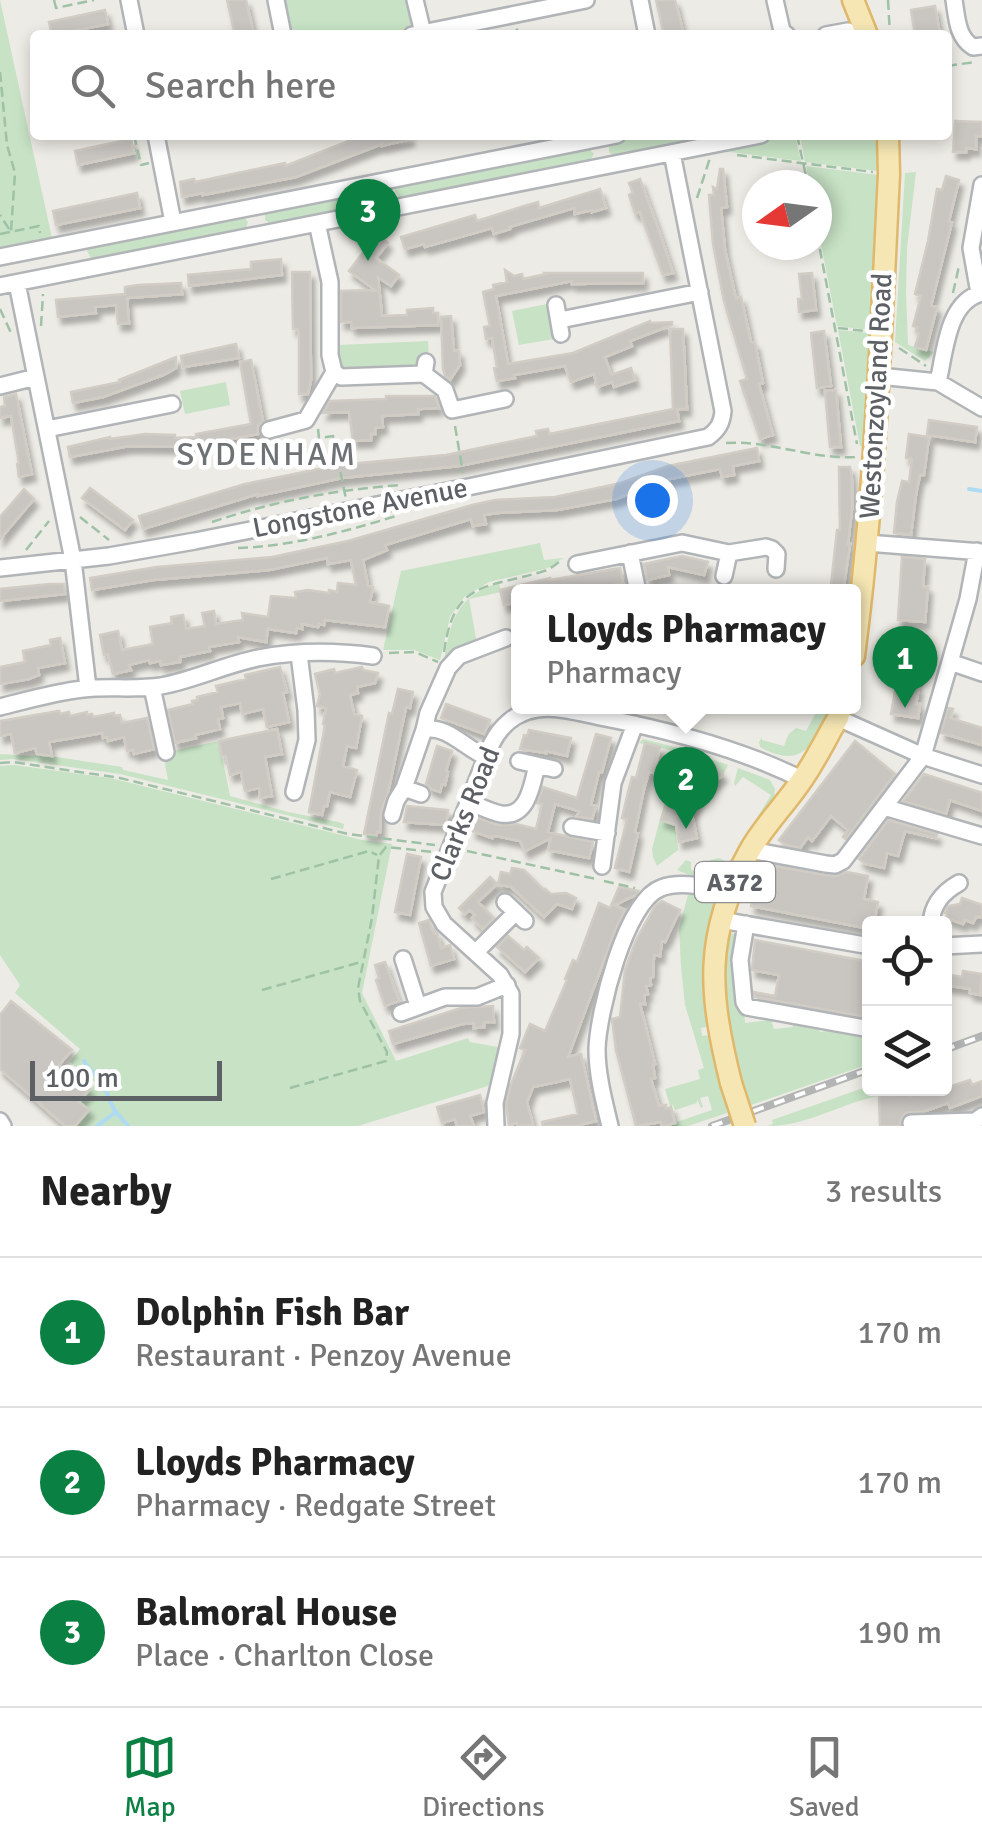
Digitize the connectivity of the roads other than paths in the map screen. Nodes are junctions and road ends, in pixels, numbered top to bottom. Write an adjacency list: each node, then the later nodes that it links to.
1 (128, 0): 9 (street)
2 (276, 0): 10 (street)
3 (415, 0): 11 (street)
4 (586, 0): 12 (street)
5 (640, 0): 13 (street)
6 (775, 0): 14 (street)
7 (853, 0): 15 (main road)
8 (954, 0): 16 (street)
9 (135, 30)
10 (282, 30)
11 (418, 30)
12 (438, 30)
13 (646, 30)
14 (782, 30)
15 (858, 30)
16 (979, 51): 17 (street)
17 (955, 65)
18 (157, 140): 29 (street)
19 (593, 140): 25 (street)
20 (598, 140): 24 (street)
21 (888, 140): 41 (main road, Westonzoyland Road)
22 (734, 143): 23 (street)
23 (672, 152): 24 (street); 37 (street)
24 (604, 166): 28 (street)
25 (385, 180): 27 (street); 28 (street)
26 (982, 185): 38 (street)
27 (253, 207): 29 (street); 31 (street)
28 (390, 208): 30 (street)
29 (173, 222): 32 (street)
30 (317, 223): 31 (street); 40 (street)
31 (259, 235): 34 (street)
32 (76, 242): 33 (street); 34 (street)
33 (0, 257)
34 (82, 270): 35 (street)
35 (17, 282): 36 (street); 42 (street)
36 (0, 286)
37 (700, 292): 39 (street); 54 (street, Longstone Avenue)
38 (981, 293): 43 (street)
39 (559, 320)
40 (334, 372): 45 (street); 49 (street)
41 (879, 376): 43 (street); 50 (main road, Westonzoyland Road)
42 (36, 377): 44 (street); 48 (street)
43 (939, 378): 47 (street)
44 (0, 386)
45 (504, 399)
46 (173, 404): 48 (street)
47 (982, 408)
48 (47, 429): 54 (street)
49 (269, 430)
50 (867, 543): 51 (street); 60 (main road, Westonzoyland Road)
51 (979, 551): 64 (street)
52 (630, 553): 53 (street); 55 (street); 59 (street)
53 (729, 553): 57 (street); 58 (street)
54 (73, 560): 56 (street, Longstone Avenue); 67 (street)
55 (577, 564)
56 (6, 567)
57 (776, 570)
58 (724, 576)
59 (636, 584)
60 (861, 595)
61 (506, 638): 74 (street)
62 (299, 654): 63 (street); 66 (street); 81 (street)
63 (374, 656)
64 (950, 662): 65 (street); 76 (street)
65 (982, 673)
66 (152, 687): 67 (street); 75 (street)
67 (88, 688): 68 (street)
68 (0, 707)
69 (521, 714): 77 (street, Clarks Road)
70 (598, 714): 73 (street, Clarks Road)
71 (838, 714): 82 (main road, A372)
72 (843, 714): 76 (street)
73 (635, 724): 82 (street, Clarks Road); 90 (street)
74 (424, 730): 77 (street); 83 (street)
75 (166, 752)
76 (923, 756): 80 (street); 87 (street)
77 (486, 758): 86 (street, Clarks Road)
78 (519, 761): 86 (street)
79 (281, 772): 81 (street)
80 (982, 775)
81 (298, 776): 84 (street)
82 (802, 780): 92 (main road, A372)
83 (404, 788): 85 (street); 88 (street)
84 (294, 792)
85 (421, 794)
86 (469, 802): 103 (street, Clarks Road)
87 (884, 807): 91 (street); 92 (street)
88 (392, 815)
89 (572, 827): 90 (street)
90 (607, 833): 93 (street)
91 (982, 836)
92 (750, 850): 95 (main road, A372)
93 (602, 866)
94 (950, 884): 97 (street)
95 (730, 891): 98 (main road, A372); 112 (street)
96 (516, 911): 103 (street)
97 (931, 916)
98 (721, 920): 99 (street); 113 (main road, A372, bridge)
99 (746, 924): 101 (street); 108 (street)
100 (982, 944): 102 (street)
101 (862, 945)
102 (952, 946)
103 (476, 952): 105 (street, Clarks Road)
104 (403, 959): 106 (street)
105 (507, 986): 106 (street); 111 (street)
106 (418, 1006): 107 (street)
107 (401, 1014)
108 (862, 1028)
109 (977, 1121): 110 (street)
110 (911, 1124)
111 (496, 1126)
112 (610, 1126)
113 (745, 1126)

